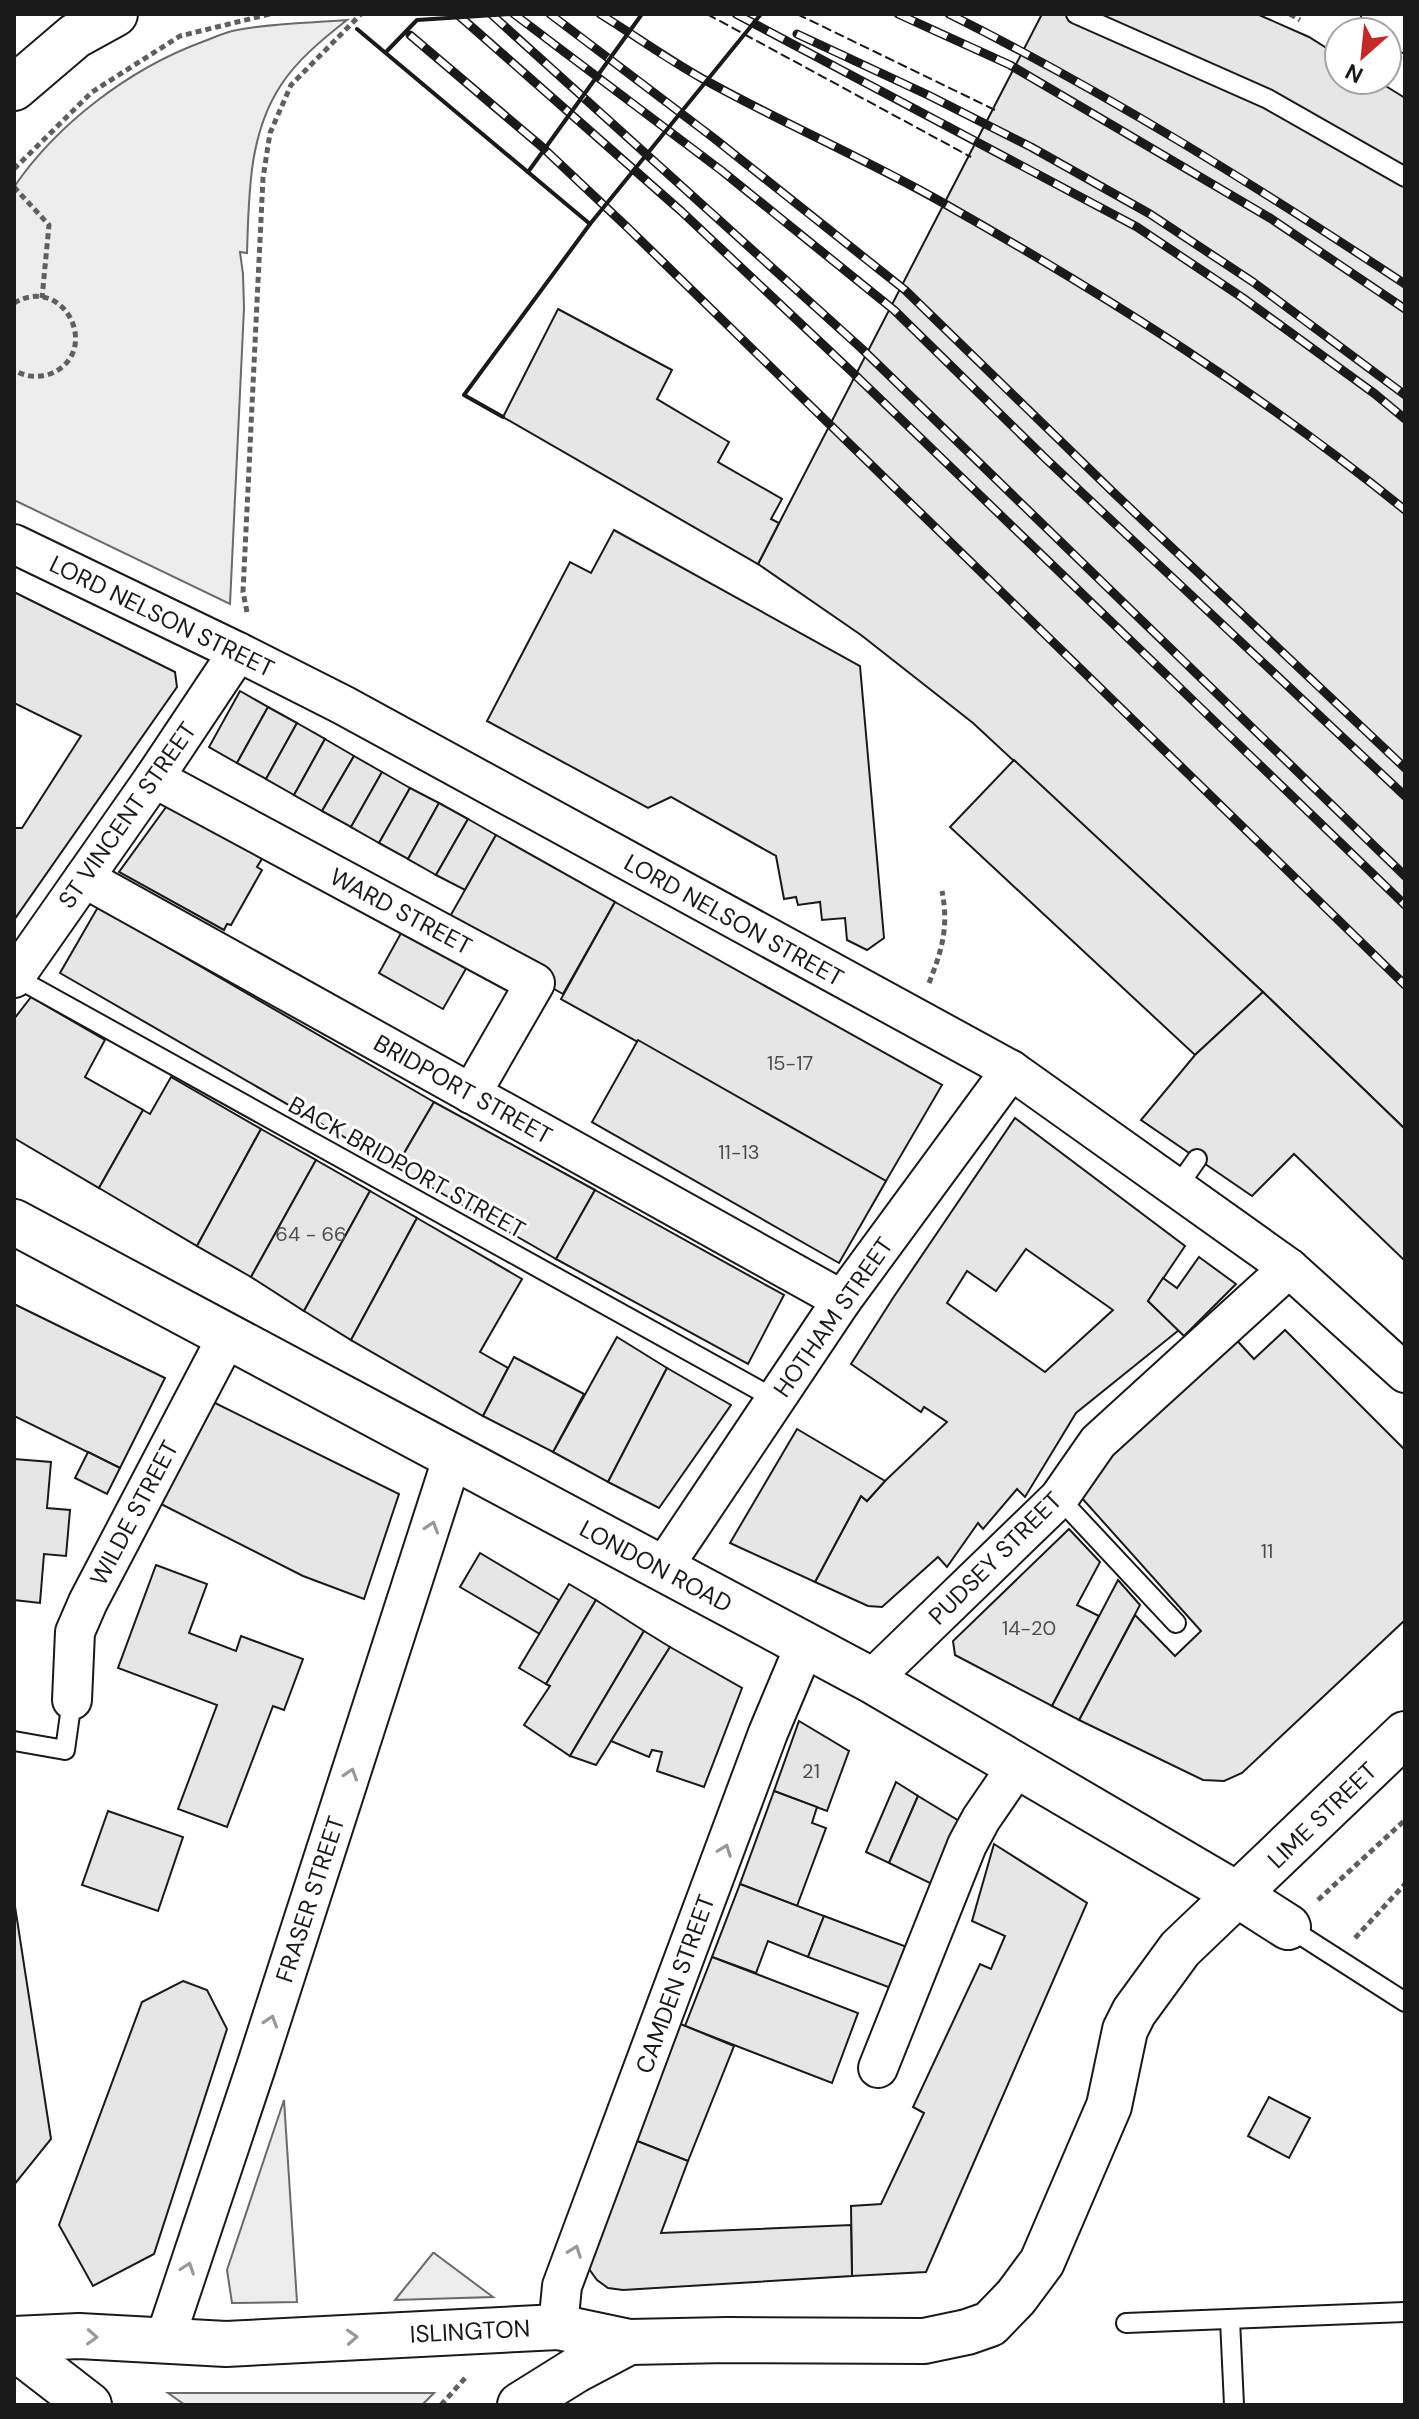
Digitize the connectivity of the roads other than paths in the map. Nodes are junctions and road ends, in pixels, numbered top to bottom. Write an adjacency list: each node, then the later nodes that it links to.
1 (115, 14): 5 (main road)
2 (1076, 14): 6 (lane)
3 (1384, 14): 4 (main road)
4 (1405, 30)
5 (14, 88)
6 (1405, 177)
7 (14, 544): 8 (street, LORD NELSON STREET)
8 (244, 638): 9 (street, ST VINCENT STREET); 12 (street, LORD NELSON STREET)
9 (154, 778): 10 (street, ST VINCENT STREET); 13 (street, WARD STREET)
10 (84, 878): 11 (street, ST VINCENT STREET); 13 (street, BRIDPORT STREET)
11 (14, 977): 19 (lane, BACK BRIDPORT STREET)
12 (1011, 1070): 15 (street, LORD NELSON STREET); 16 (street, HOTHAM STREET)
13 (471, 1094): 16 (street, BRIDPORT STREET)
14 (14, 1222): 17 (main road, LONDON ROAD)
15 (1289, 1268): 18 (street, LORD NELSON STREET); 21 (street, PUDSEY STREET)
16 (842, 1300): 19 (street, HOTHAM STREET)
17 (228, 1335): 20 (main road, LONDON ROAD); 26 (street, WILDE STREET)
18 (1405, 1373)
19 (775, 1399): 22 (street, HOTHAM STREET)
20 (453, 1456): 22 (main road, LONDON ROAD); 40 (street, FRASER STREET, one-way to 20)
21 (1059, 1498): 23 (lane); 25 (street, PUDSEY STREET)
22 (662, 1569): 24 (main road, LONDON ROAD)
23 (1176, 1623)
24 (805, 1645): 25 (main road, LONDON ROAD); 37 (street, CAMDEN STREET, one-way to 24)
25 (871, 1680): 29 (main road, LONDON ROAD)
26 (72, 1700): 28 (lane)
27 (1405, 1734): 30 (main road, LIME STREET)
28 (14, 1741)
29 (1018, 1765): 30 (main road, LONDON ROAD); 33 (street)
30 (1238, 1895): 31 (main road, LONDON ROAD); 39 (main road, LIME STREET)
31 (1288, 1927): 32 (lane)
32 (1405, 2002)
33 (878, 2068)
34 (1405, 2312): 35 (lane)
35 (1230, 2320): 36 (lane); 45 (lane)
36 (1126, 2323)
37 (558, 2327): 40 (main road, ISLINGTON, one-way to 37); 41 (main road, ISLINGTON)
38 (14, 2339): 40 (main road, ISLINGTON, one-way to 40)
39 (924, 2341): 41 (main road, ISLINGTON)
40 (164, 2342)
41 (629, 2342): 44 (main road)
42 (14, 2347): 43 (main road)
43 (89, 2405)
44 (520, 2405)
45 (1234, 2405)

